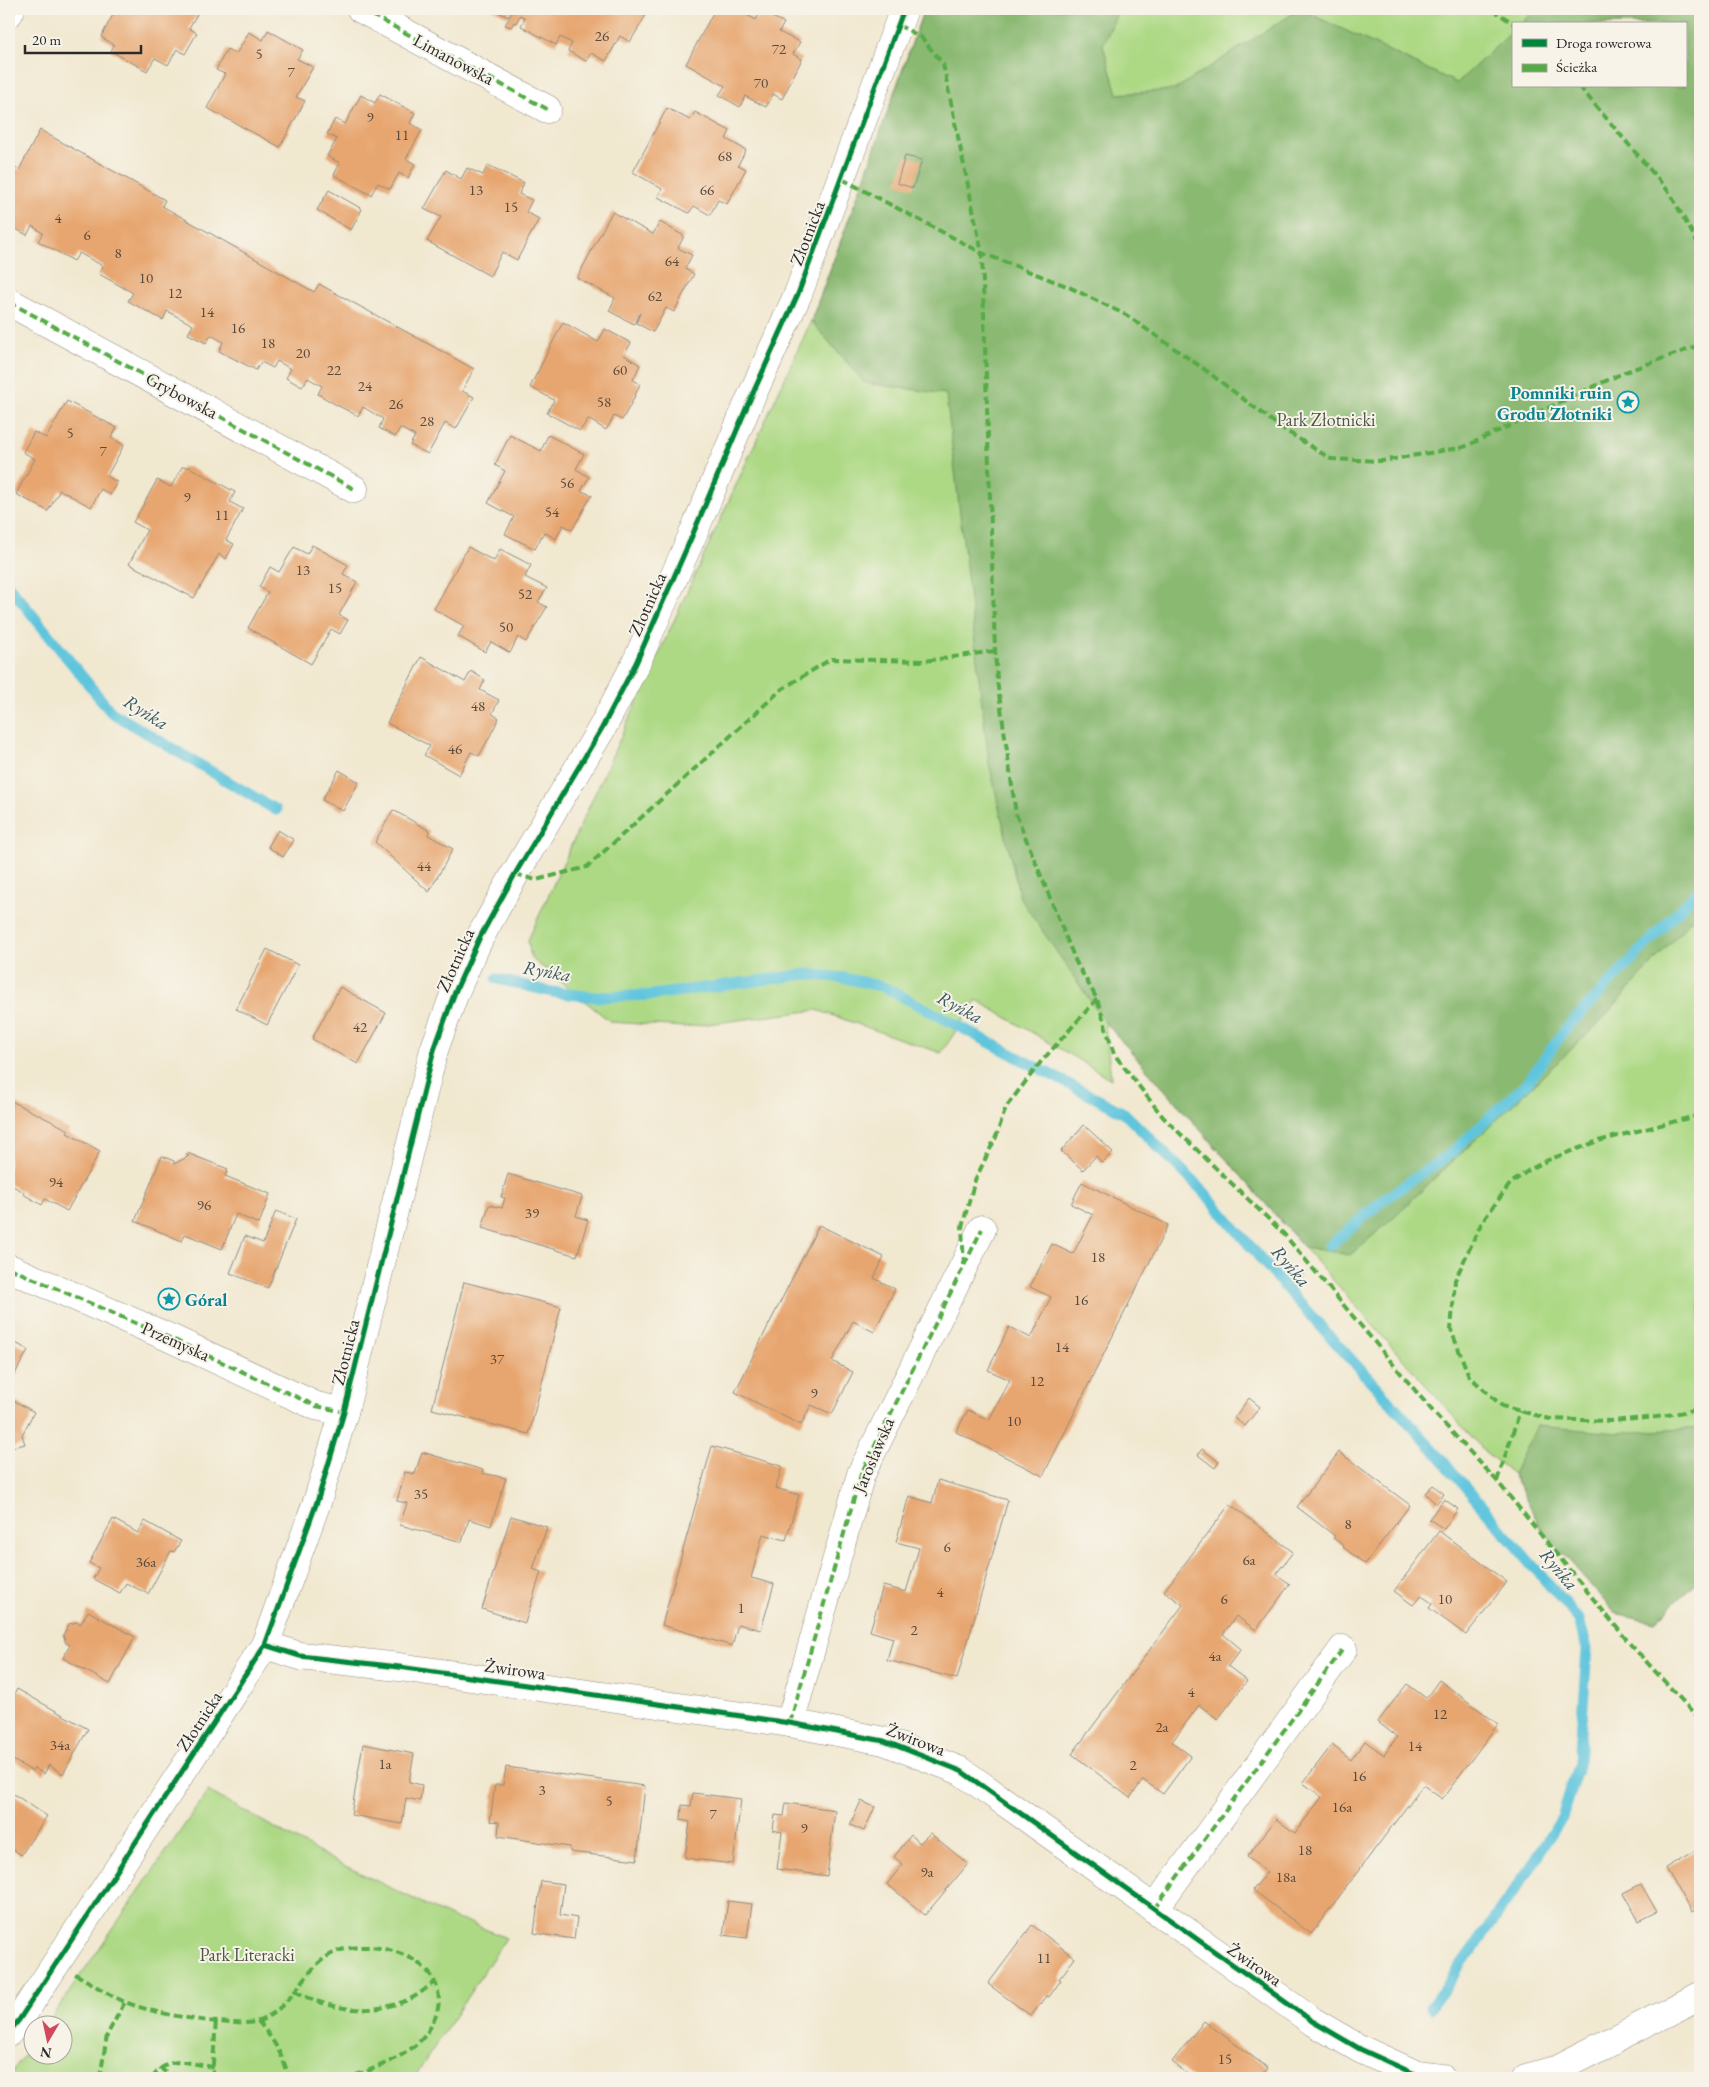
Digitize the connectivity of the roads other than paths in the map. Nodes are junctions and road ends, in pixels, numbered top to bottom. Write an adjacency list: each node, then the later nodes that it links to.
1 (11, 9): 4 (street)
2 (361, 9): 5 (street, Limanowska)
3 (904, 9): 10 (street, Złotnicka)
4 (9, 13)
5 (547, 109)
6 (9, 302): 7 (street, Grybowska)
7 (354, 490)
8 (982, 1229): 13 (street, Jarosławska)
9 (9, 1268): 10 (street, Przemyska)
10 (344, 1412): 11 (street, Złotnicka)
11 (265, 1645): 13 (street, Żwirowa); 16 (street, Złotnicka)
12 (1343, 1649): 14 (street)
13 (790, 1723): 14 (street, Żwirowa)
14 (1154, 1909): 17 (street, Żwirowa)
15 (1700, 1996): 18 (street)
16 (9, 2032)
17 (1441, 2078)
18 (1526, 2078)

